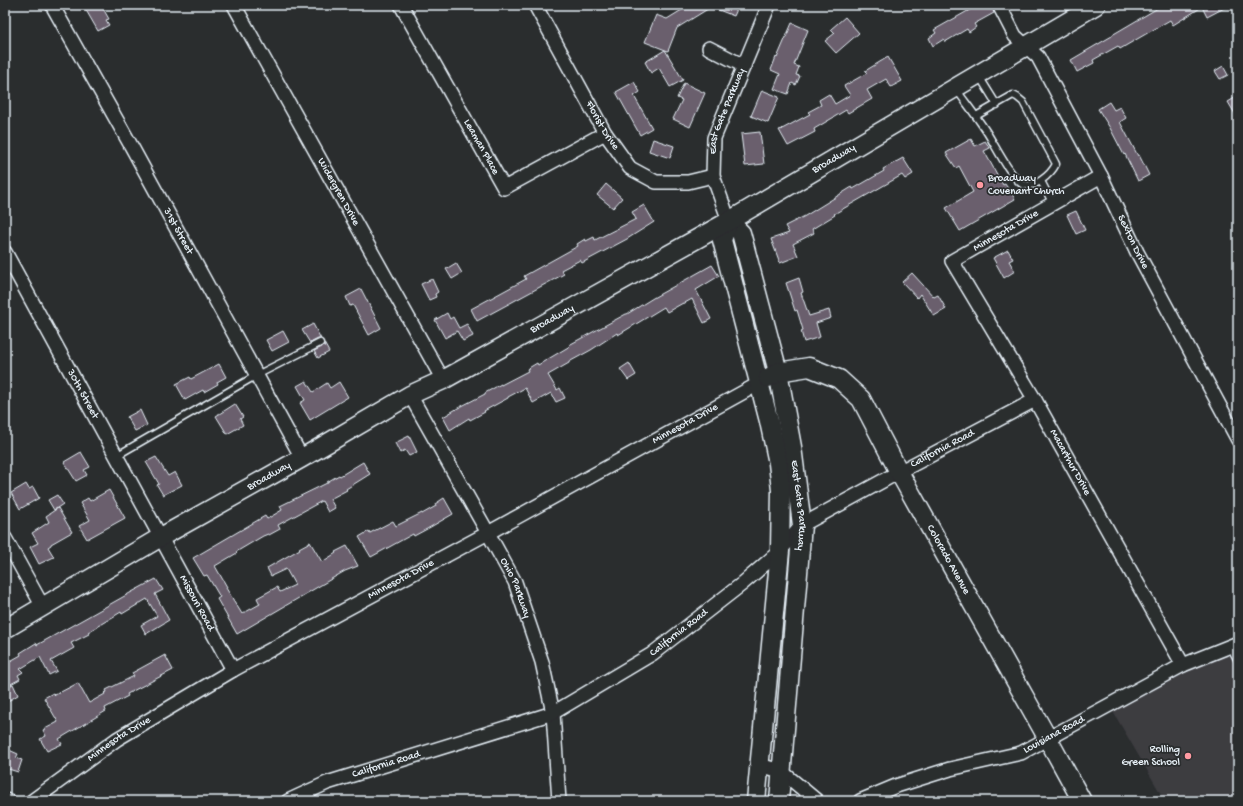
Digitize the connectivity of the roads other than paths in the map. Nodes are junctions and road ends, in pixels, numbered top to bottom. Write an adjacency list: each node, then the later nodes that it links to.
1 (52, 5): 25 (street, 31st Street)
2 (234, 5): 26 (street, Widergren Drive)
3 (401, 5): 15 (street, Leaman Place)
4 (535, 5): 15 (street, Florist Drive)
5 (769, 5): 10 (street, East Gate Parkway)
6 (999, 5): 8 (street, Sexton Drive)
7 (1096, 5): 8 (street, Broadway)
8 (1026, 46): 11 (street, Broadway); 17 (street, Sexton Drive)
9 (709, 48): 10 (street)
10 (744, 66): 16 (street, East Gate Parkway)
11 (978, 74): 12 (street, Broadway); 13 (lane)
12 (955, 88): 14 (lane); 20 (street, Broadway)
13 (997, 105): 14 (lane); 18 (lane)
14 (976, 116): 18 (lane)
15 (605, 133): 16 (street, Florist Drive)
16 (713, 176): 20 (street, East Gate Parkway)
17 (1101, 176): 19 (street, Minnesota Drive); 30 (street, Sexton Drive)
18 (1041, 181): 19 (lane)
19 (1053, 204): 22 (street, Minnesota Drive)
20 (729, 221): 24 (street, East Gate Parkway); 26 (street, Broadway); 27 (street, East Gate Parkway)
21 (5, 252): 31 (street, 30th Street)
22 (952, 261): 29 (street, Macarthur Drive)
23 (320, 343): 25 (lane)
24 (778, 372): 27 (street, Minnesota Drive); 33 (street, Colorado Avenue); 34 (street, East Gate Parkway)
25 (257, 375): 31 (lane); 32 (street, 31st Street)
26 (443, 380): 28 (street, Broadway)
27 (760, 383): 35 (street, Minnesota Drive); 38 (street, East Gate Parkway)
28 (410, 396): 32 (street, Broadway); 35 (street, Ohio Parkway)
29 (1035, 400): 33 (street, California Road); 43 (street, Macarthur Drive)
30 (1238, 440)
31 (116, 456): 36 (street, 30th Street)
32 (302, 458): 36 (street, Broadway)
33 (899, 472): 34 (street, California Road); 46 (street, Colorado Avenue)
34 (802, 526): 38 (street, California Road); 48 (street, East Gate Parkway)
35 (488, 533): 44 (street, Minnesota Drive); 45 (street, Ohio Parkway)
36 (161, 537): 39 (street, Broadway); 44 (street, Missouri Road)
37 (5, 538): 39 (street)
38 (780, 551): 45 (street, California Road); 47 (street, East Gate Parkway)
39 (43, 607): 40 (street, Broadway)
40 (5, 629)
41 (1234, 645): 42 (lane); 43 (street, Louisiana Road)
42 (1238, 661)
43 (1183, 665): 46 (street, Louisiana Road)
44 (233, 670): 51 (street, Minnesota Drive)
45 (553, 713): 52 (street, California Road); 53 (street, Ohio Parkway)
46 (1048, 739): 57 (street, Louisiana Road); 58 (street, Colorado Avenue)
47 (759, 765): 48 (street); 54 (street, East Gate Parkway)
48 (781, 771): 55 (street, East Gate Parkway); 56 (street)
49 (5, 800): 50 (street)
50 (9, 801)
51 (32, 801)
52 (288, 801)
53 (559, 801)
54 (756, 801)
55 (779, 801)
56 (817, 801)
57 (860, 801)
58 (1082, 801)

